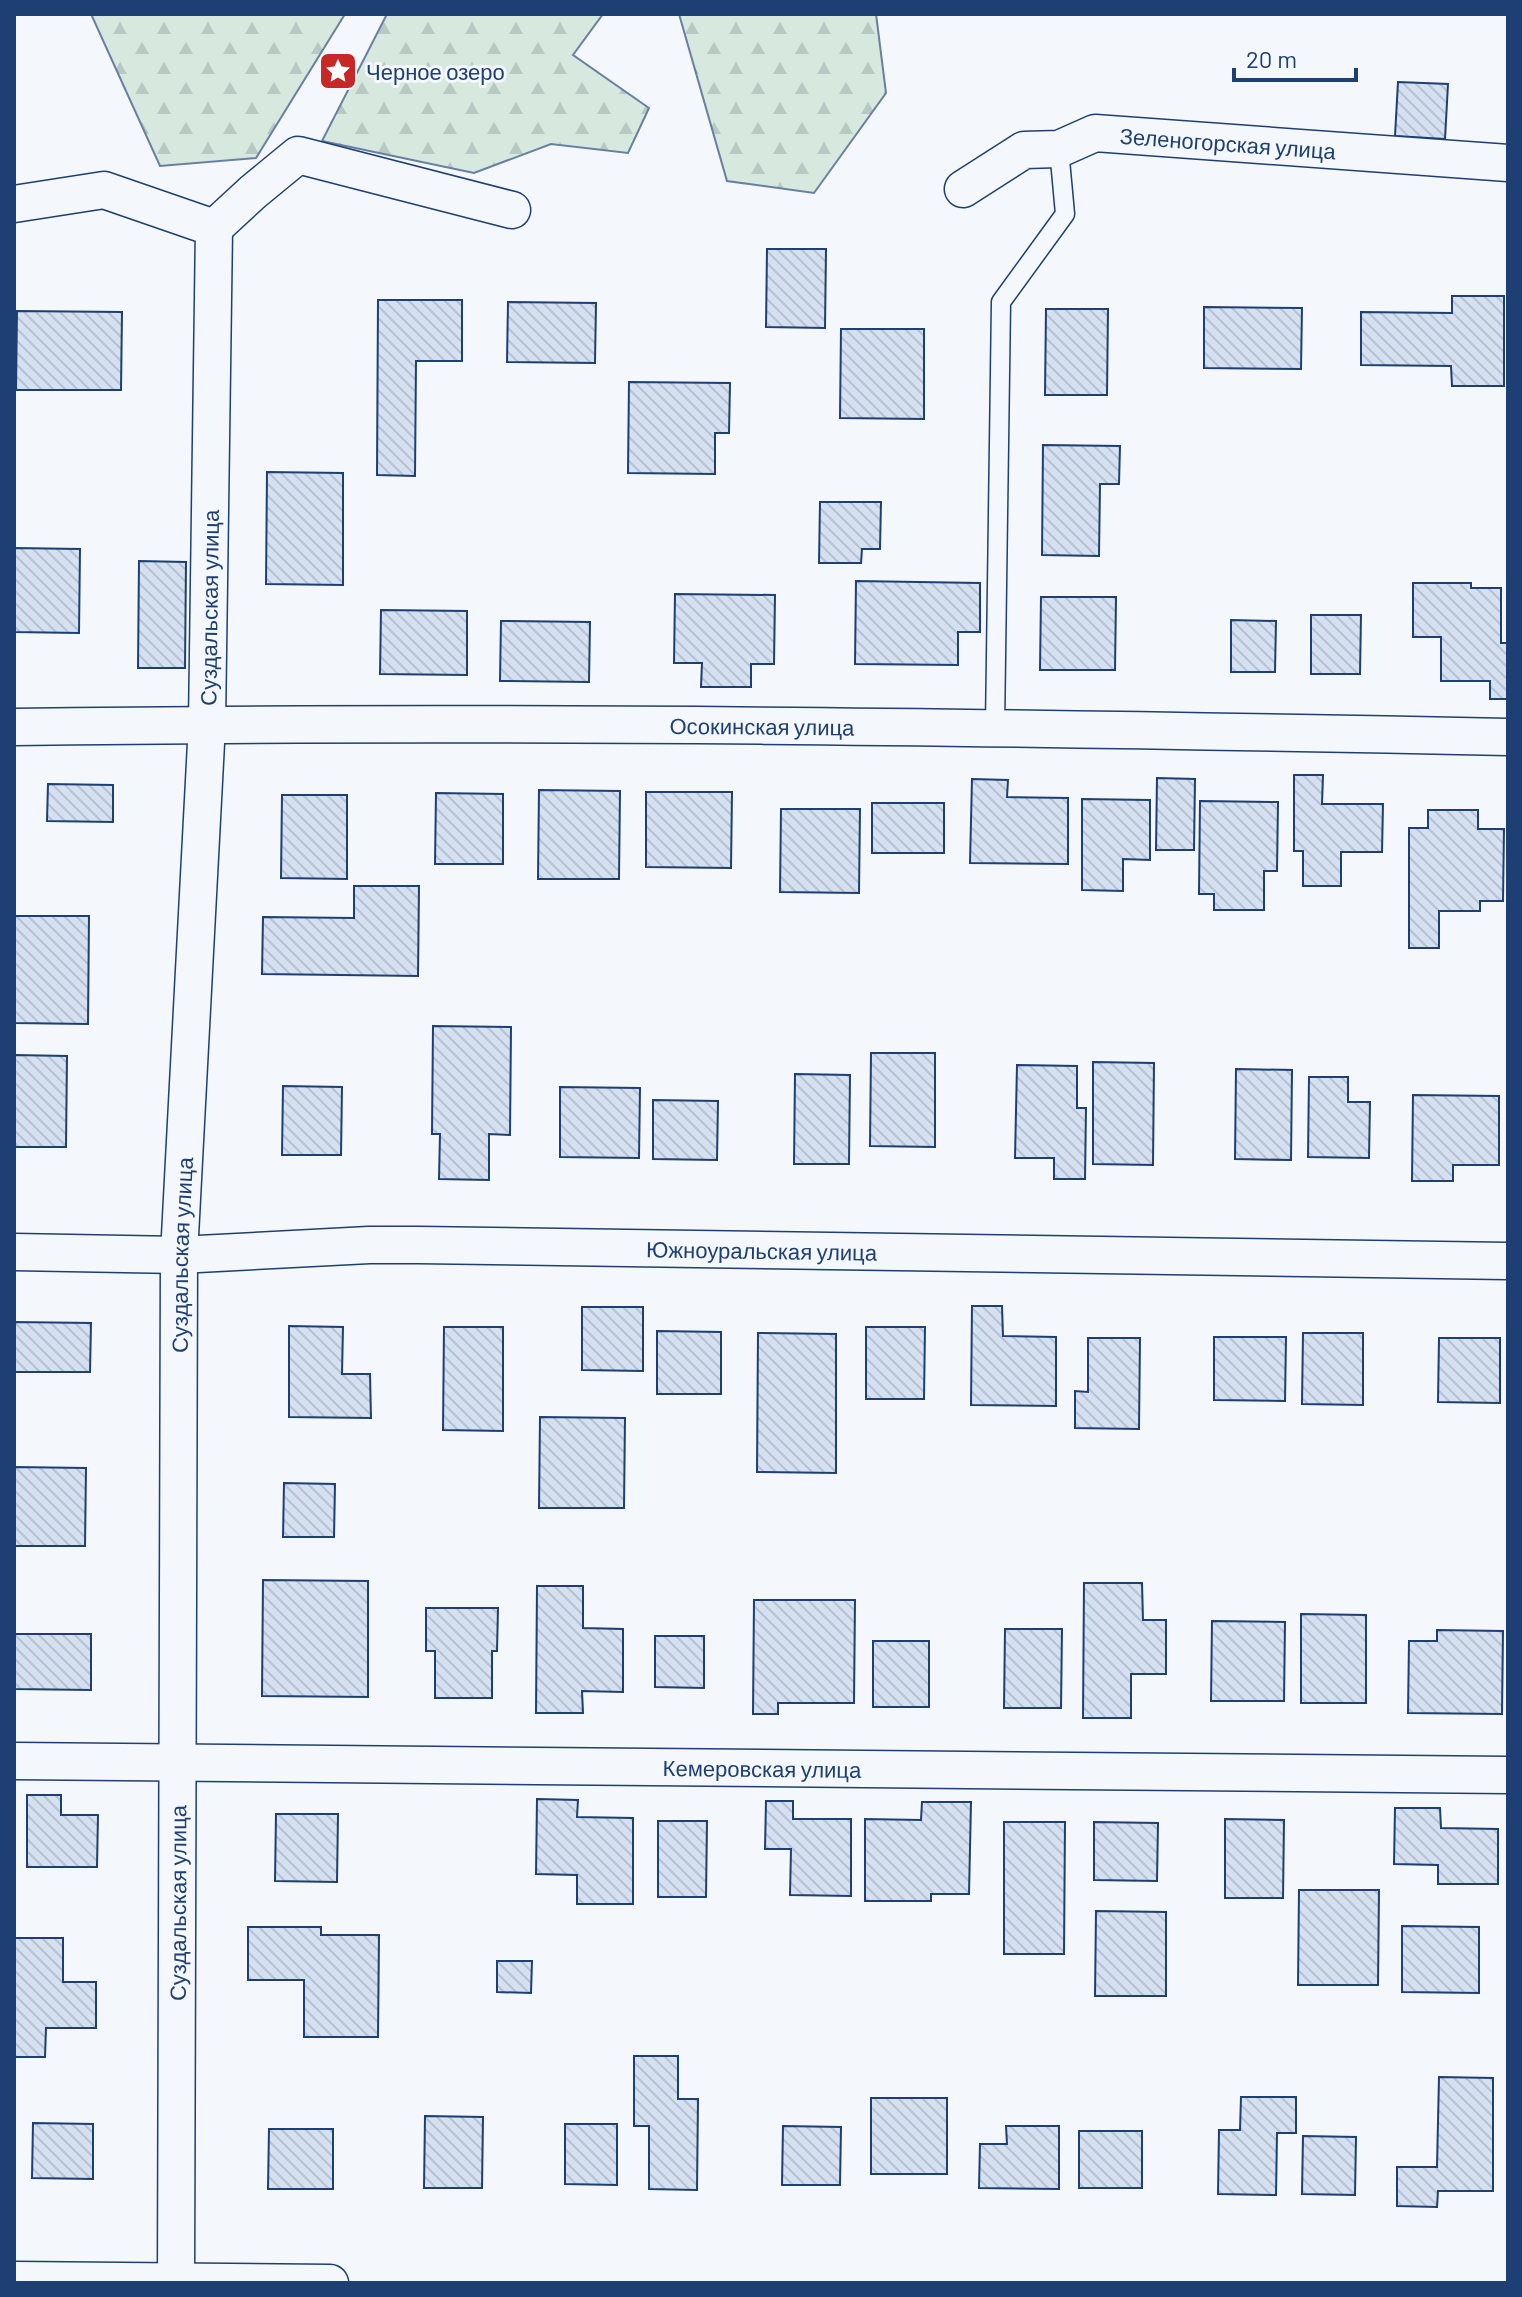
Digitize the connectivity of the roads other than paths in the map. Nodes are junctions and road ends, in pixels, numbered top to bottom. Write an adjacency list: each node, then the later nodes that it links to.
1 (1059, 149): 2 (street, Зеленогорская улица); 3 (street, Зеленогорская улица); 9 (lane)
2 (1508, 163)
3 (963, 189)
4 (14, 204): 6 (street)
5 (512, 210): 6 (street)
6 (214, 228): 7 (street, Суздальская улица)
7 (207, 724): 8 (street, Осокинская улица); 9 (street, Осокинская улица); 12 (street, Суздальская улица)
8 (14, 727)
9 (995, 727): 10 (street, Осокинская улица)
10 (1508, 737)
11 (14, 1252): 12 (street, Южноуральская улица)
12 (179, 1255): 13 (street, Южноуральская улица); 15 (street, Суздальская улица)
13 (1508, 1261)
14 (14, 1761): 15 (street, Кемеровская улица)
15 (180, 1763): 16 (street, Кемеровская улица); 18 (street, Суздальская улица)
16 (1508, 1775)
17 (14, 2280): 18 (street)
18 (176, 2282): 19 (street)
19 (330, 2283)

